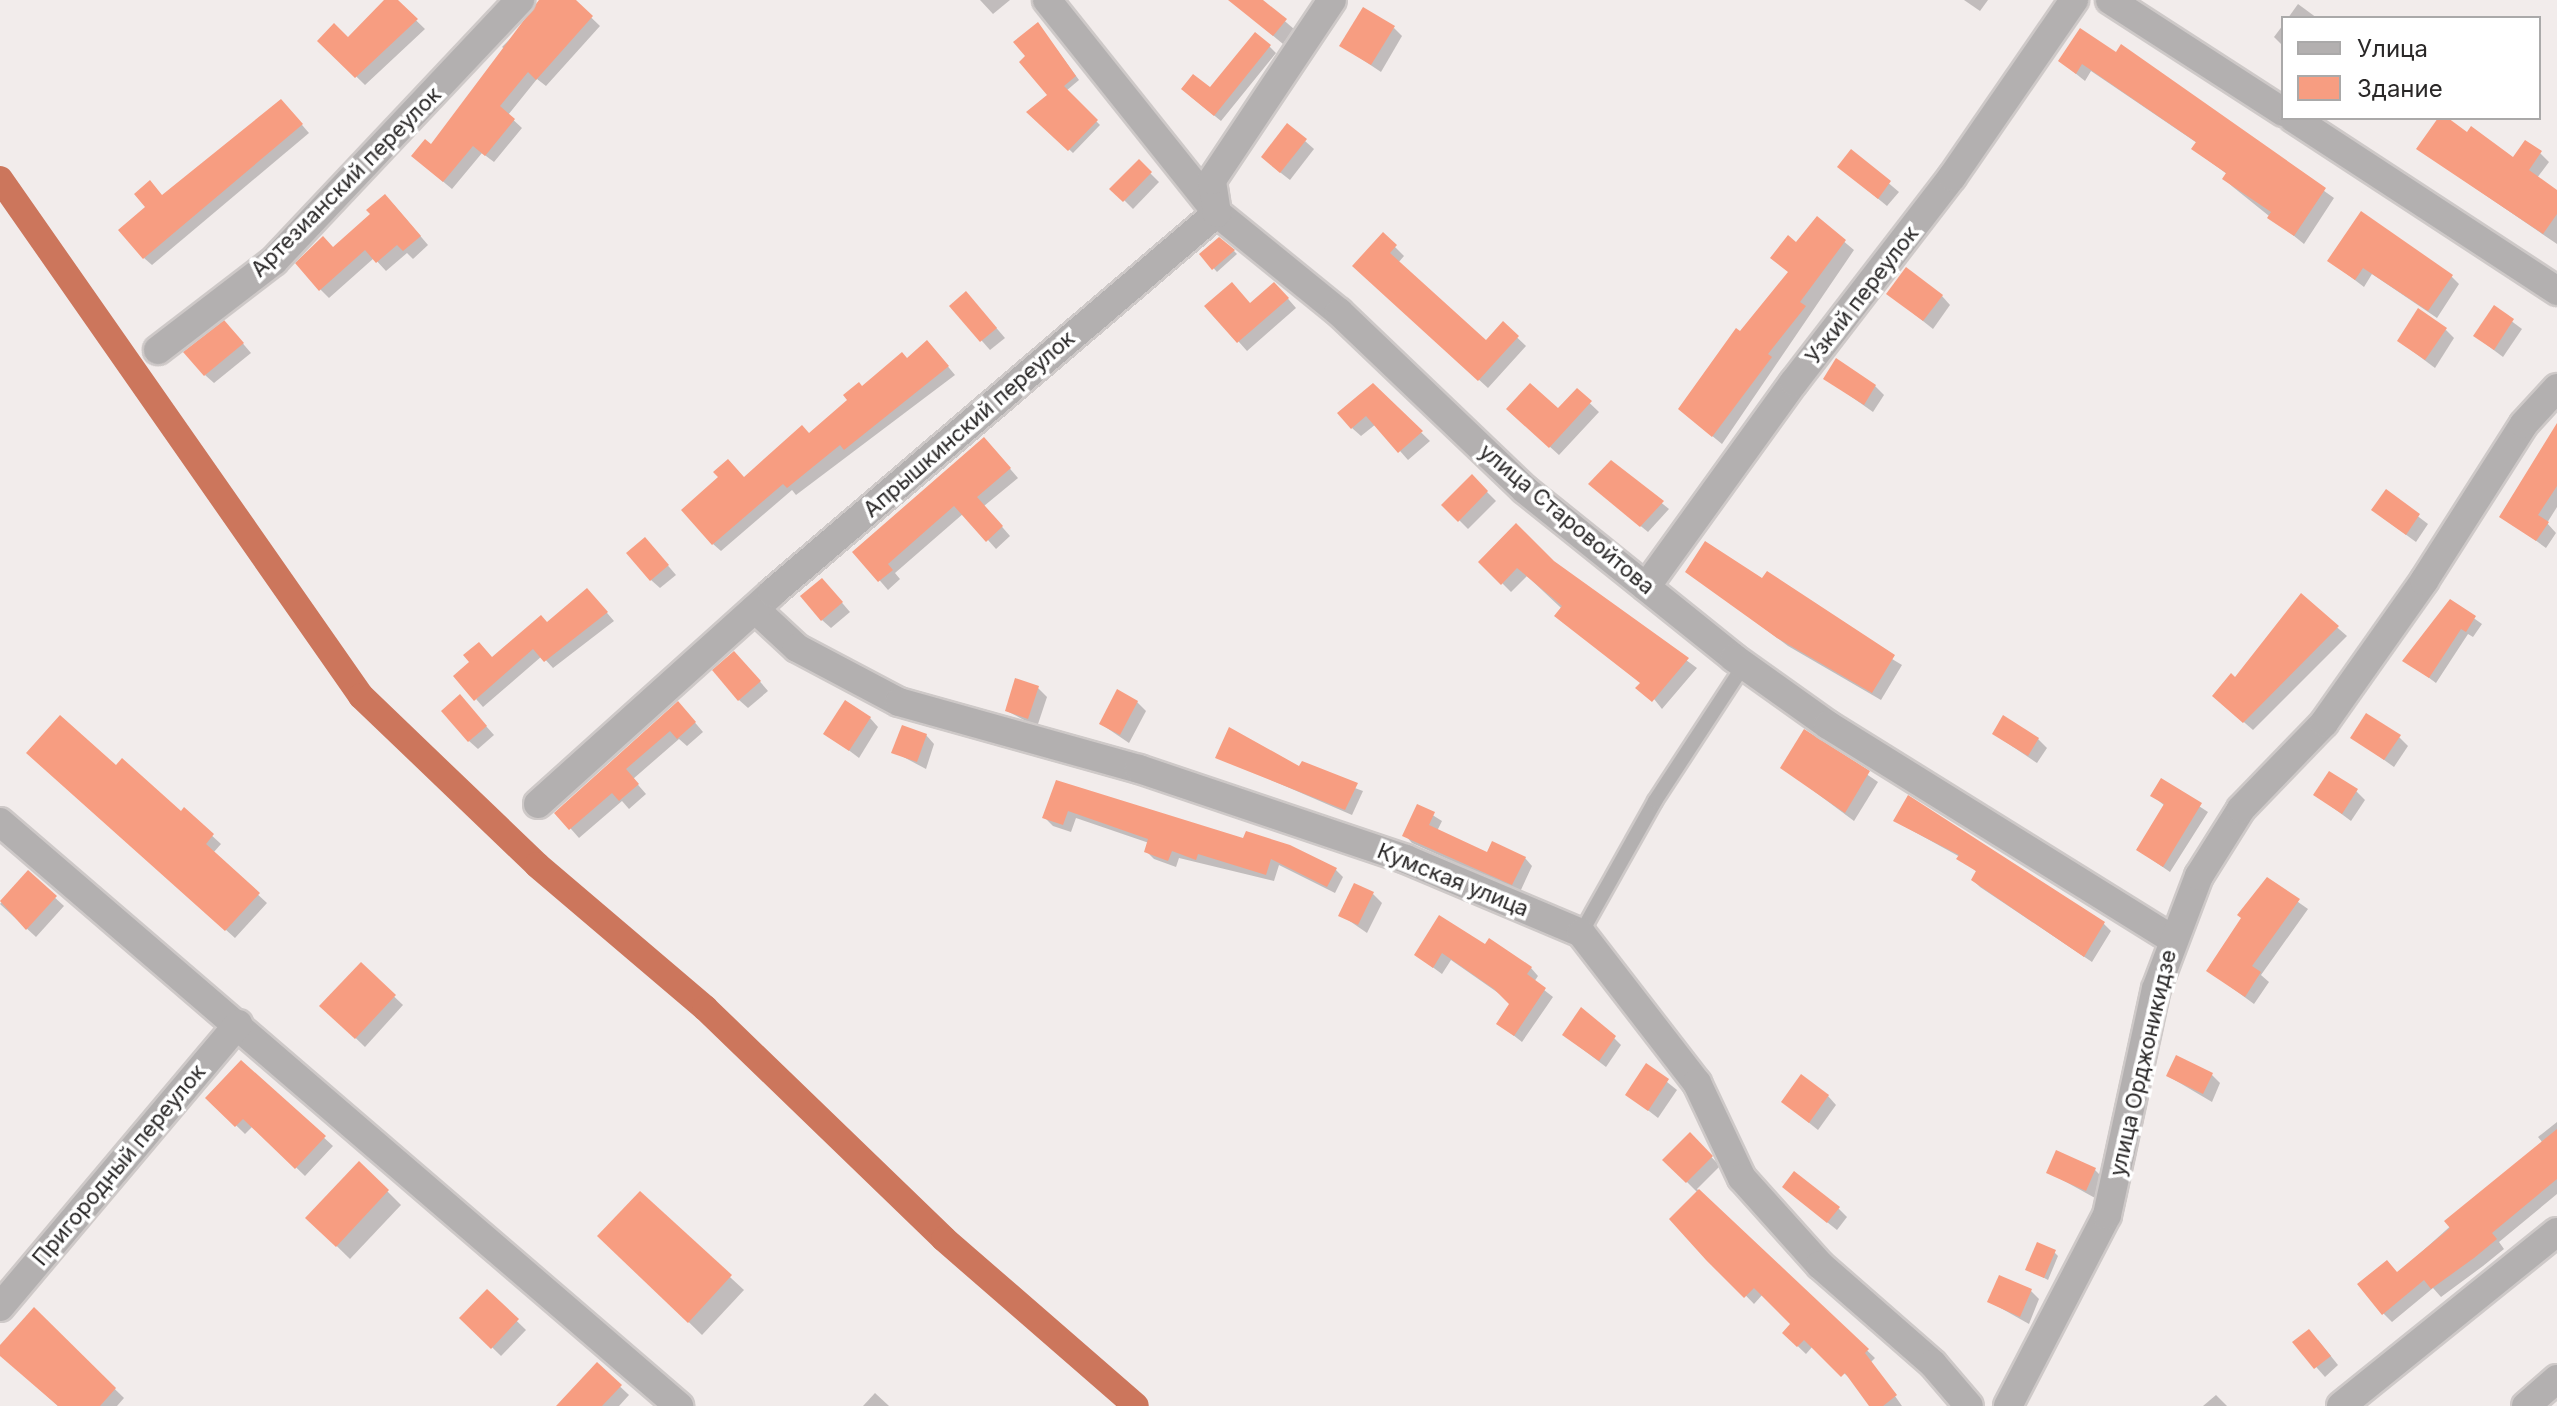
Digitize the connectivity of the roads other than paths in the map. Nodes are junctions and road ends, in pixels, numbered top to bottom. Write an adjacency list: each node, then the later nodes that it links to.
1 (520, 0): 10 (street, Артезианский переулок)
2 (1047, 0): 8 (street, улица Старовойтова)
3 (1332, 0): 8 (street)
4 (2074, 0): 12 (street, Узкий переулок)
5 (2110, 0): 6 (street)
6 (2281, 111)
7 (2296, 120): 9 (street)
8 (1217, 213): 12 (street, улица Старовойтова); 13 (street, Апрышкинский переулок)
9 (2557, 291)
10 (158, 350)
11 (2557, 388): 18 (street, улица Орджоникидзе)
12 (1646, 587): 14 (street, улица Старовойтова)
13 (755, 609): 15 (street, Апрышкинский переулок); 17 (street, Кумская улица)
14 (1744, 665): 17 (lane); 18 (street, улица Старовойтова)
15 (538, 804)
16 (0, 822): 19 (street)
17 (1581, 933): 24 (street, Кумская улица)
18 (2172, 939): 25 (street, улица Орджоникидзе)
19 (238, 1024): 21 (street, Пригородный переулок); 23 (street)
20 (2557, 1232): 26 (street)
21 (0, 1307)
22 (2557, 1379): 27 (street)
23 (679, 1406)
24 (1969, 1406)
25 (2008, 1406)
26 (2341, 1406)
27 (2526, 1406)

